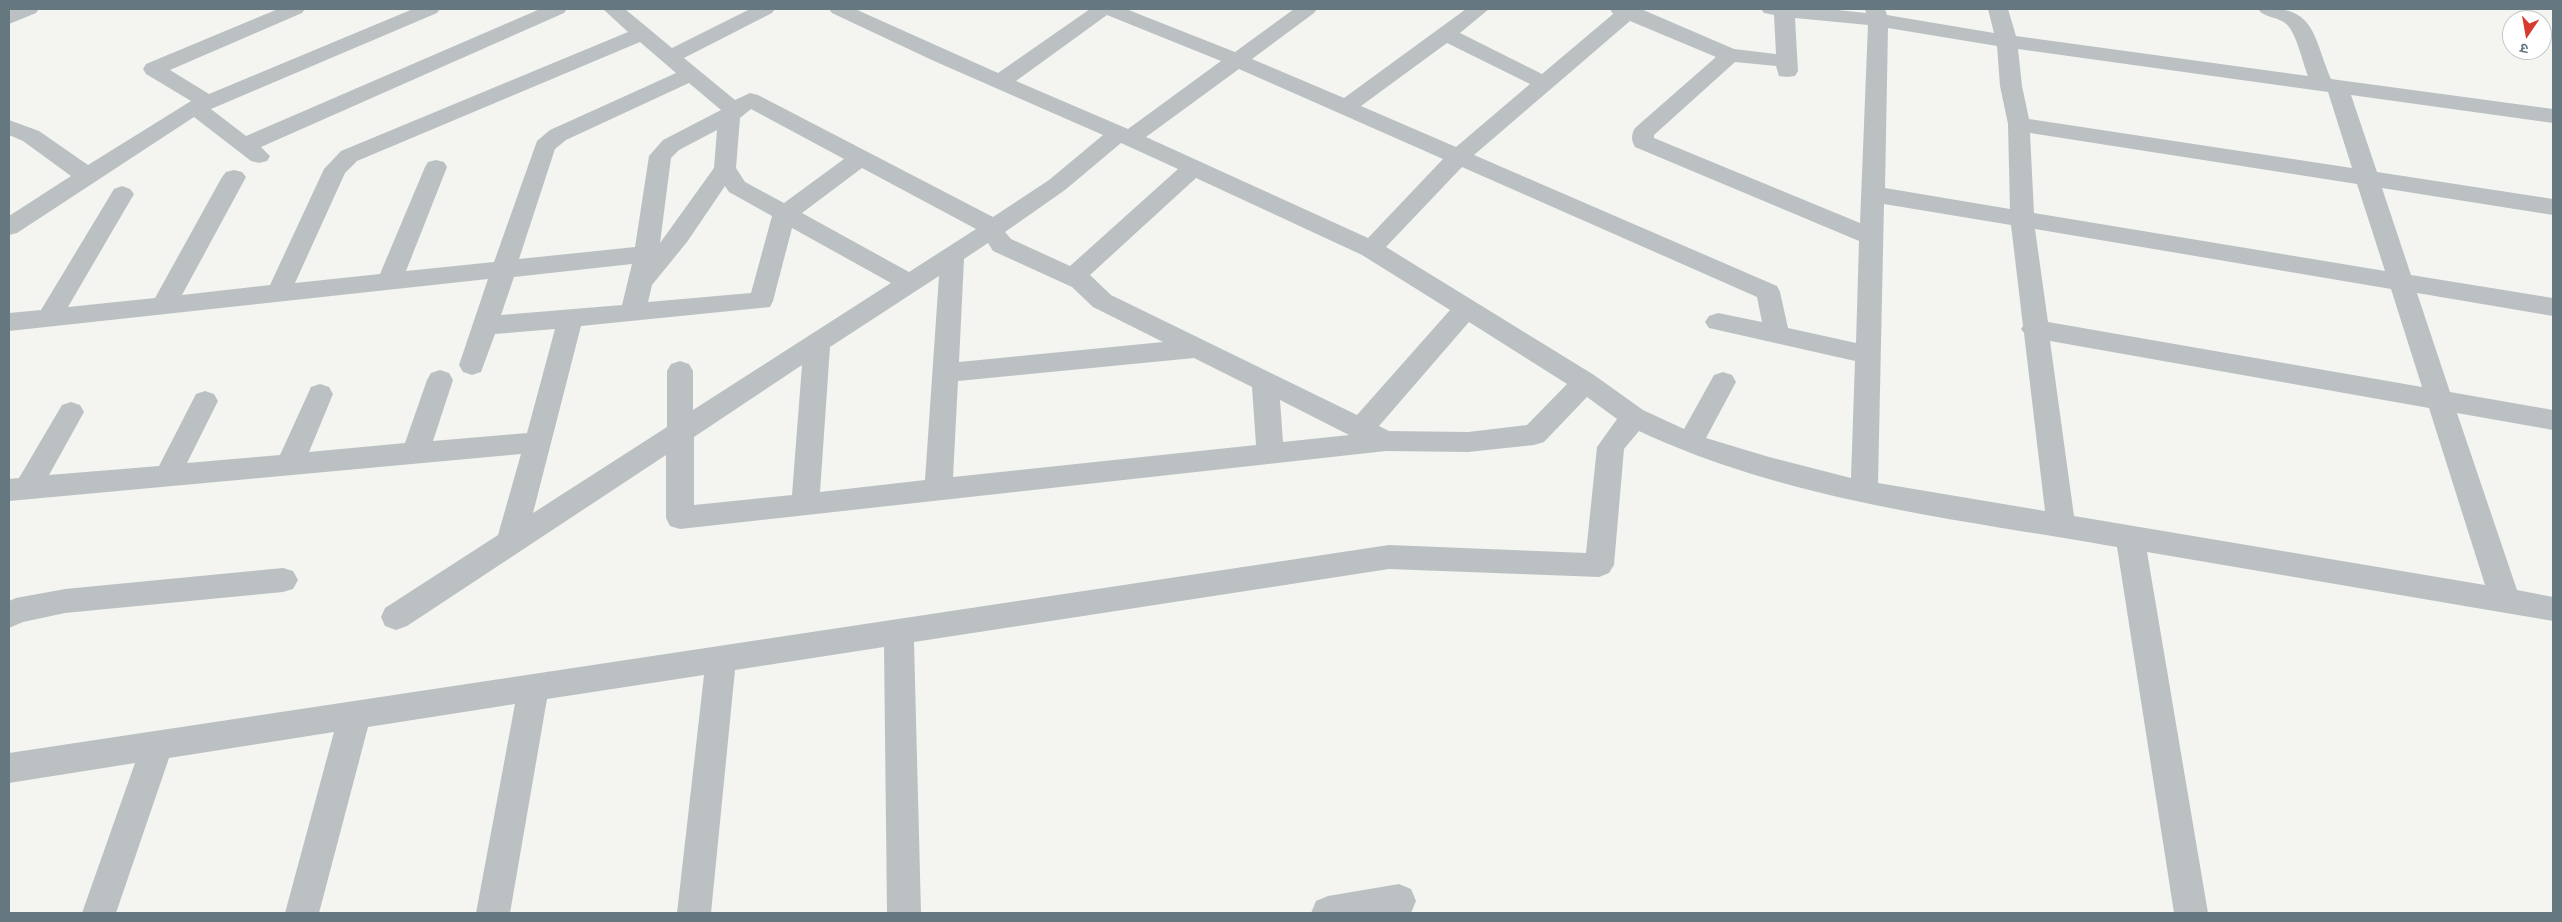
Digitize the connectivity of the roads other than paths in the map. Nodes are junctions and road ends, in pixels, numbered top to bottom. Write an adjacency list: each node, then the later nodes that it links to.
1 (29, 9): 17 (street)
2 (295, 9): 28 (street)
3 (430, 9): 28 (street)
4 (557, 9): 36 (street)
5 (613, 9): 18 (street)
6 (765, 9): 22 (street)
7 (839, 9): 25 (street)
8 (1103, 9): 25 (street)
9 (1109, 9): 23 (street)
10 (1307, 9): 23 (street)
11 (1480, 9): 19 (street)
12 (1998, 9): 20 (street)
13 (2268, 9): 27 (street)
14 (1626, 10): 21 (street); 26 (street)
15 (1777, 10): 16 (street); 21 (street)
16 (1876, 15): 20 (street); 48 (street)
17 (9, 18)
18 (643, 33): 22 (street); 64 (street)
19 (1445, 34): 26 (street); 29 (street)
20 (2007, 41): 27 (street); 32 (street)
21 (1730, 54): 54 (street)
22 (670, 57): 24 (street)
23 (1237, 60): 29 (street); 35 (street)
24 (691, 74): 30 (street); 58 (street)
25 (1000, 82): 35 (street)
26 (1544, 83): 38 (street)
27 (2329, 85): 31 (street); 46 (street)
28 (201, 104): 36 (street); 44 (street)
29 (1346, 108): 38 (street)
30 (732, 113): 40 (street); 42 (street); 56 (street)
31 (2553, 116)
32 (2019, 124): 46 (street); 51 (street)
33 (9, 127): 34 (street)
34 (31, 136): 37 (street); 44 (street)
35 (1124, 136): 43 (street); 53 (street)
36 (244, 146): 39 (street)
37 (9, 147)
38 (1458, 157): 55 (street); 75 (street)
39 (262, 158)
40 (860, 158): 50 (street); 53 (street)
41 (436, 167): 60 (street)
42 (725, 168): 50 (street); 63 (street)
43 (1194, 168): 55 (street); 59 (street)
44 (87, 176): 52 (street)
45 (234, 177): 65 (street)
46 (2367, 178): 49 (street); 61 (street)
47 (122, 194): 69 (street)
48 (1872, 194): 51 (street); 54 (street)
49 (2553, 207)
50 (784, 214): 62 (street); 68 (street)
51 (2022, 219): 61 (street); 74 (street)
52 (9, 227)
53 (991, 230): 57 (street); 59 (street)
54 (1871, 237): 78 (street)
55 (1371, 249): 67 (street)
56 (646, 254): 58 (street); 63 (street)
57 (952, 256): 62 (street); 81 (street)
58 (503, 270): 60 (street); 73 (street)
59 (1073, 277): 77 (street)
60 (389, 282): 64 (street)
61 (2401, 282): 66 (street); 87 (street)
62 (910, 283): 76 (street)
63 (639, 284): 68 (street)
64 (278, 294): 65 (street)
65 (164, 306): 69 (street)
66 (2553, 307)
67 (1466, 308): 84 (street); 92 (street)
68 (633, 312): 70 (street)
69 (49, 318): 71 (street)
70 (571, 318): 73 (street); 95 (street)
71 (9, 322)
72 (1718, 322): 75 (street)
73 (485, 326): 79 (street)
74 (2034, 329): 87 (street); 105 (street)
75 (1777, 335): 78 (street)
76 (816, 344): 93 (street); 104 (street)
77 (1198, 348): 81 (street); 83 (street)
78 (1869, 355): 103 (street)
79 (472, 365)
80 (680, 371): 93 (street)
81 (944, 373): 102 (street)
82 (440, 380): 97 (street)
83 (1264, 381): 92 (street); 98 (street)
84 (1585, 382): 90 (street); 94 (street)
85 (1723, 382): 96 (street)
86 (320, 394): 99 (street)
87 (2440, 400): 91 (street); 109 (street)
88 (204, 402): 100 (street)
89 (71, 412): 101 (street)
90 (1634, 417): 96 (street); 113 (street)
91 (2553, 420)
92 (1361, 428): 94 (street)
93 (680, 432): 104 (street); 107 (street)
94 (1386, 441): 98 (street)
95 (538, 442): 97 (street); 107 (street)
96 (1690, 443): 103 (street)
97 (414, 453): 99 (street)
98 (1270, 454): 102 (street)
99 (290, 464): 100 (street)
100 (167, 476): 101 (street)
101 (18, 489)
102 (938, 490): 104 (street)
103 (1864, 492): 105 (street)
104 (805, 504)
105 (2060, 527): 106 (street)
106 (2130, 537): 109 (street); 126 (street)
107 (511, 542): 112 (street)
108 (283, 580): 111 (street)
109 (2505, 600): 110 (street)
110 (2553, 609)
111 (9, 615)
112 (396, 617)
113 (899, 632): 114 (street); 124 (street)
114 (721, 659): 115 (street); 123 (street)
115 (534, 687): 116 (street); 122 (street)
116 (355, 714): 117 (street); 121 (street)
117 (157, 745): 118 (street); 120 (street)
118 (9, 768)
119 (1399, 901): 125 (street)
120 (99, 913)
121 (302, 913)
122 (493, 913)
123 (694, 913)
124 (904, 913)
125 (1328, 913)
126 (2190, 913)

